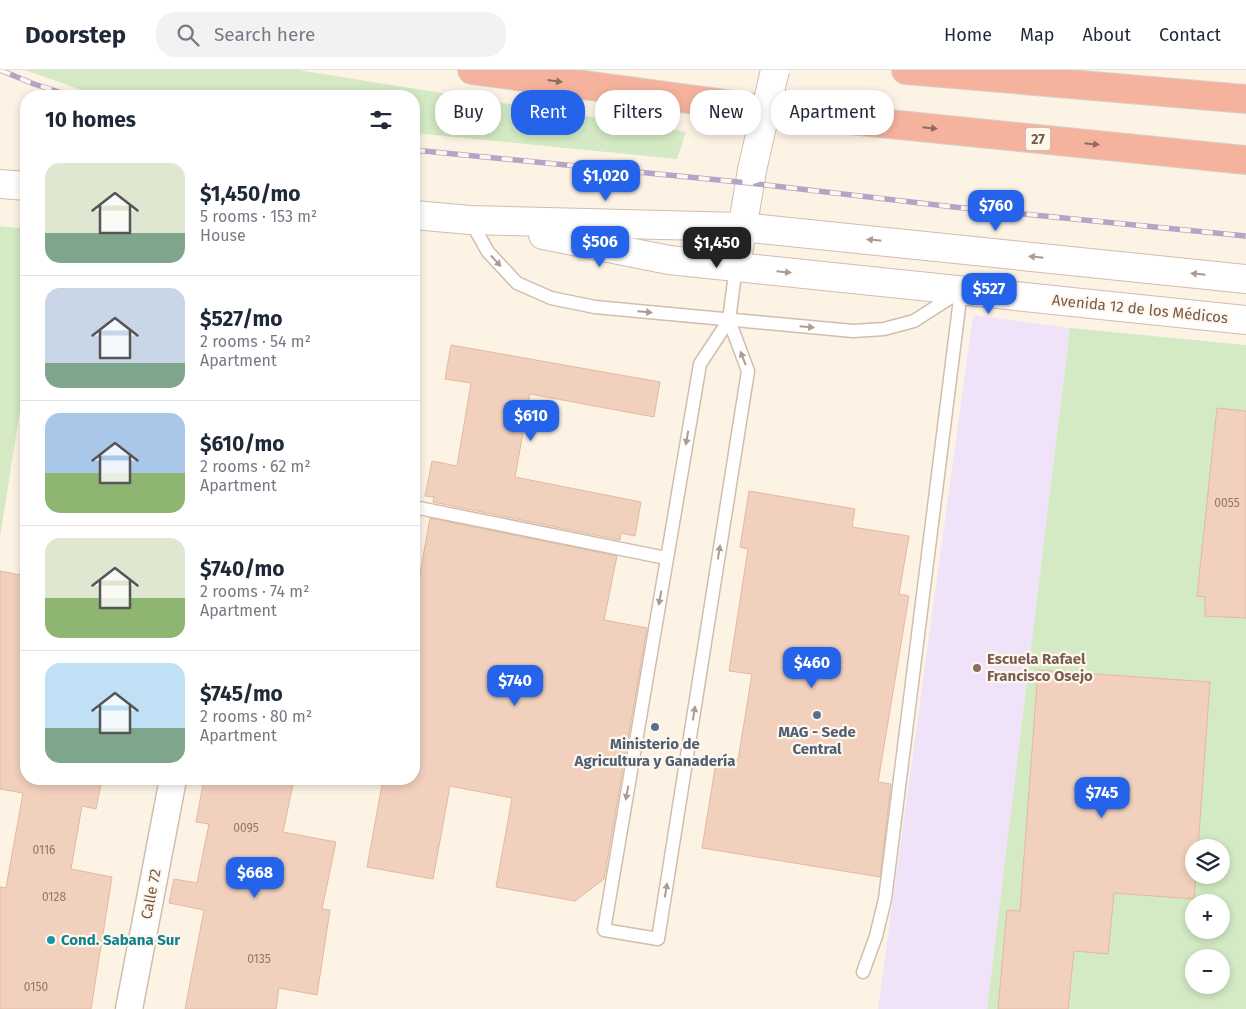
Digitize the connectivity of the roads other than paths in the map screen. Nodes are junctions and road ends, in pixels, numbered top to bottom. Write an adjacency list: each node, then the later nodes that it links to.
1 (472, 70): 7 (highway, 27, one-way to 7)
2 (775, 70): 12 (main road, bridge)
3 (906, 70): 4 (highway)
4 (1035, 81): 5 (highway); 6 (highway)
5 (1246, 83)
6 (1246, 99)
7 (1246, 160)
8 (0, 184): 9 (main road)
9 (20, 186)
10 (420, 216): 11 (main road, Avenida 12 de los Médicos)
11 (470, 220): 12 (main road, Avenida 12 de los Médicos); 13 (main road, Avenida 12 de los Médicos); 17 (lane, one-way to 17)
12 (741, 227): 13 (main road); 14 (main road); 15 (main road, Avenida 12 de los Médicos, one-way to 12)
13 (670, 260): 14 (main road, Avenida 12 de los Médicos)
14 (736, 266): 16 (main road, Avenida 12 de los Médicos, one-way to 16); 17 (lane)
15 (1246, 279)
16 (961, 290): 17 (lane, one-way to 16); 18 (main road, Avenida 12 de los Médicos); 22 (lane)
17 (729, 320): 20 (lane, one-way to 20); 20 (lane, one-way to 17)
18 (1246, 320)
19 (420, 508): 20 (lane)
20 (666, 558)
21 (172, 785): 23 (street, Calle 72)
22 (863, 972)
23 (129, 1009)

